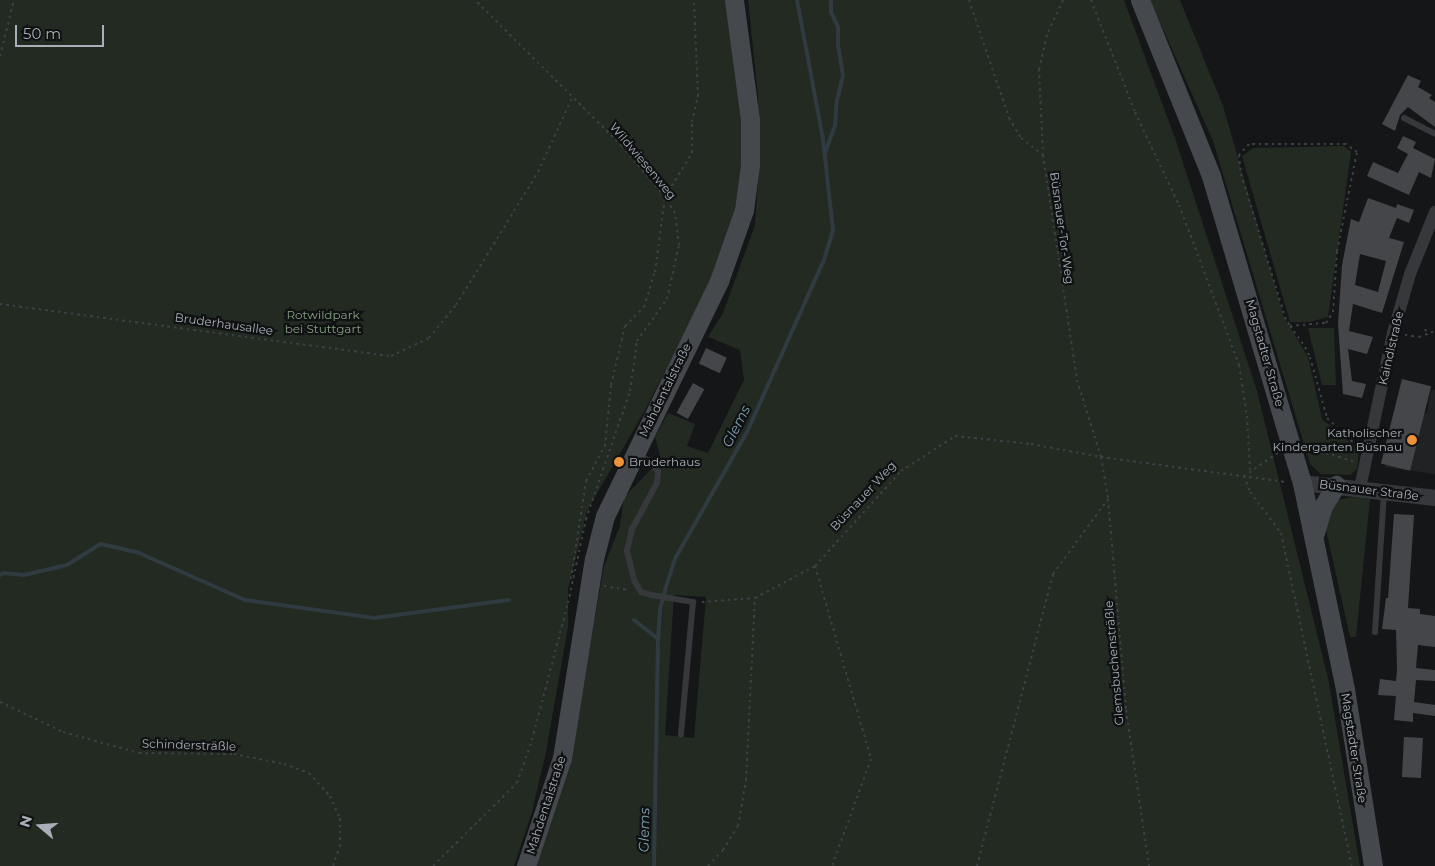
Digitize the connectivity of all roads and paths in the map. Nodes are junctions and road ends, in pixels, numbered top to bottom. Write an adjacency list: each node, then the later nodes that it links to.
1 (14, 0): 9 (path)
2 (475, 0): 10 (path, Wildwiesenweg)
3 (694, 0): 14 (path)
4 (734, 0): 24 (main road, Mahdentalstraße)
5 (969, 0): 13 (path)
6 (1063, 0): 13 (path, Büsnauer-Tor-Weg)
7 (1091, 0): 28 (path)
8 (1140, 0): 30 (main road, Magstadter Straße)
9 (0, 56)
10 (573, 96): 14 (path, Wildwiesenweg); 16 (path, Bruderhausallee)
11 (1404, 118): 12 (lane)
12 (1435, 134)
13 (1042, 155): 26 (path, Büsnauer-Tor-Weg)
14 (665, 196): 42 (path); 42 (path, Wildwiesenweg)
15 (1435, 212): 20 (street, Kaindlstraße)
16 (0, 304)
17 (1290, 326): 17 (path); 25 (path)
18 (1425, 329): 21 (path)
19 (1435, 331): 21 (path)
20 (1392, 333): 21 (path); 25 (street, Kaindlstraße)
21 (1428, 334)
22 (1307, 448): 27 (path)
23 (1280, 452): 28 (path)
24 (634, 453): 39 (lane); 48 (main road, Mahdentalstraße)
25 (1367, 454): 32 (street, Kaindlstraße)
26 (1101, 457): 29 (path, Büsnauer Weg); 35 (path, Glemsbuchensträßle); 37 (path, Büsnauer Weg)
27 (1353, 461)
28 (1250, 470): 29 (path)
29 (1244, 476): 30 (path, Büsnauer Weg); 53 (path)
30 (1302, 483): 31 (street, Büsnauer Straße); 36 (main road, Magstadter Straße)
31 (1336, 485): 32 (street, Büsnauer Straße); 36 (main road)
32 (1360, 488): 33 (street, Büsnauer Straße)
33 (1384, 492): 34 (street, Büsnauer Straße); 43 (lane)
34 (1435, 498)
35 (1108, 499): 51 (path); 52 (path, Glemsbuchensträßle)
36 (1314, 537): 54 (main road, Magstadter Straße)
37 (815, 566): 40 (path, Büsnauer Weg); 50 (path)
38 (604, 586): 39 (path)
39 (641, 592): 41 (lane)
40 (755, 598): 41 (path, Büsnauer Weg); 49 (path)
41 (692, 602): 45 (lane)
42 (568, 603): 47 (path)
43 (1375, 632)
44 (0, 702): 46 (path, Schindersträßle)
45 (681, 734)
46 (333, 866)
47 (433, 866)
48 (526, 866)
49 (708, 866)
50 (832, 866)
51 (976, 866)
52 (1149, 866)
53 (1352, 866)
54 (1373, 866)

